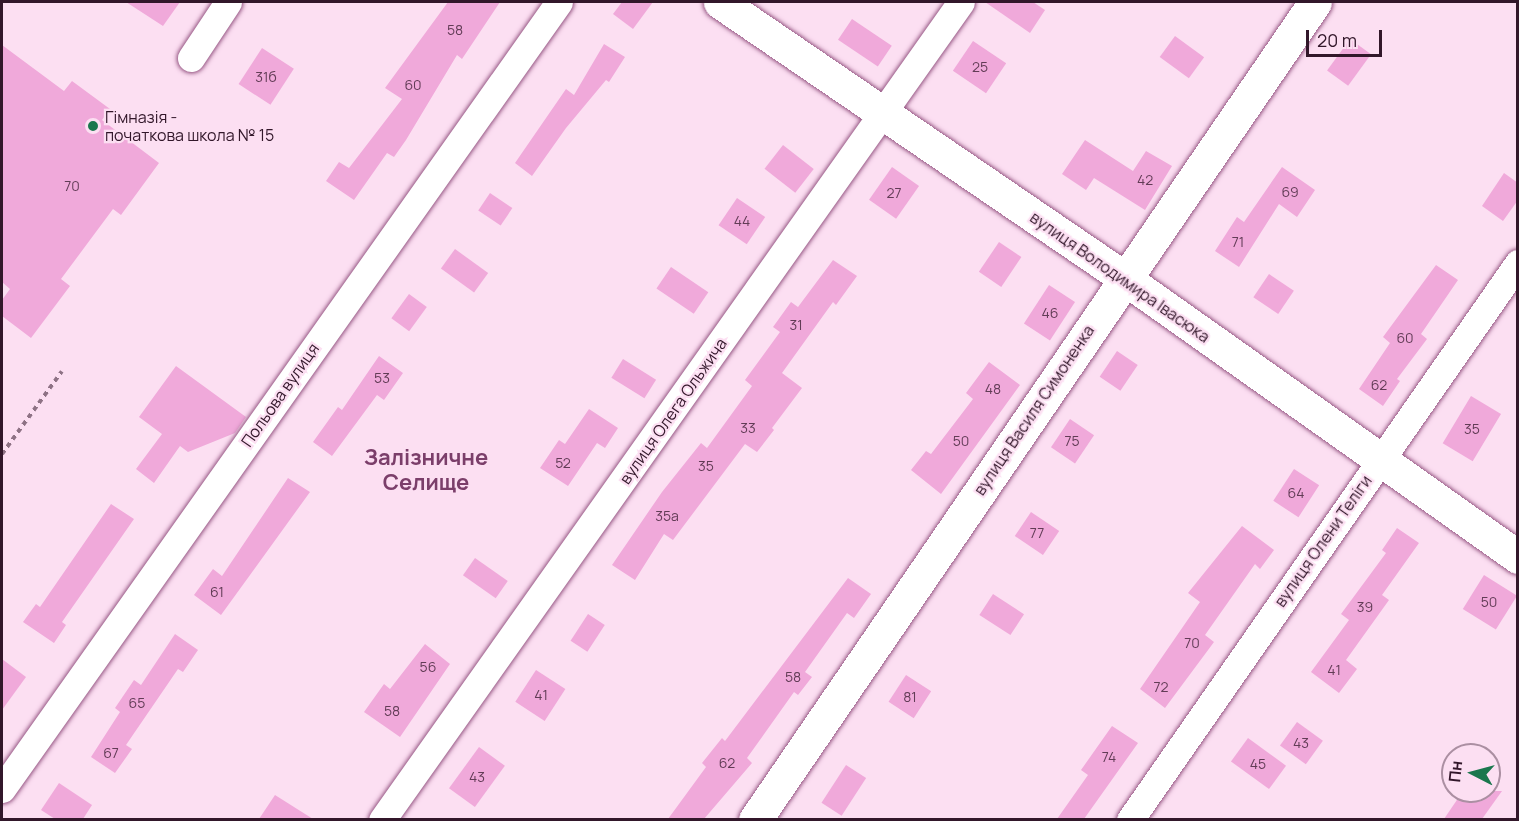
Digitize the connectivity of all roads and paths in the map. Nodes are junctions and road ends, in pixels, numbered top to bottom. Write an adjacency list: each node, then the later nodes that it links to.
1 (228, 2): 6 (street)
2 (559, 2): 14 (street, Польова вулиця)
3 (720, 2): 7 (street, вулиця Володимира Івасюка)
4 (960, 2): 7 (street, вулиця Олега Ольжича)
5 (1315, 2): 9 (street, вулиця Василя Симоненка)
6 (191, 58)
7 (884, 115): 9 (street, вулиця Володимира Івасюка); 15 (street, вулиця Олега Ольжича)
8 (1518, 264): 12 (street, вулиця Олени Теліги)
9 (1124, 278): 12 (street, вулиця Володимира Івасюка); 16 (street, вулиця Василя Симоненка)
10 (62, 371): 11 (path)
11 (2, 454)
12 (1379, 460): 13 (street, вулиця Володимира Івасюка); 17 (street, вулиця Олени Теліги)
13 (1518, 557)
14 (2, 789)
15 (382, 819)
16 (755, 819)
17 (1130, 819)

